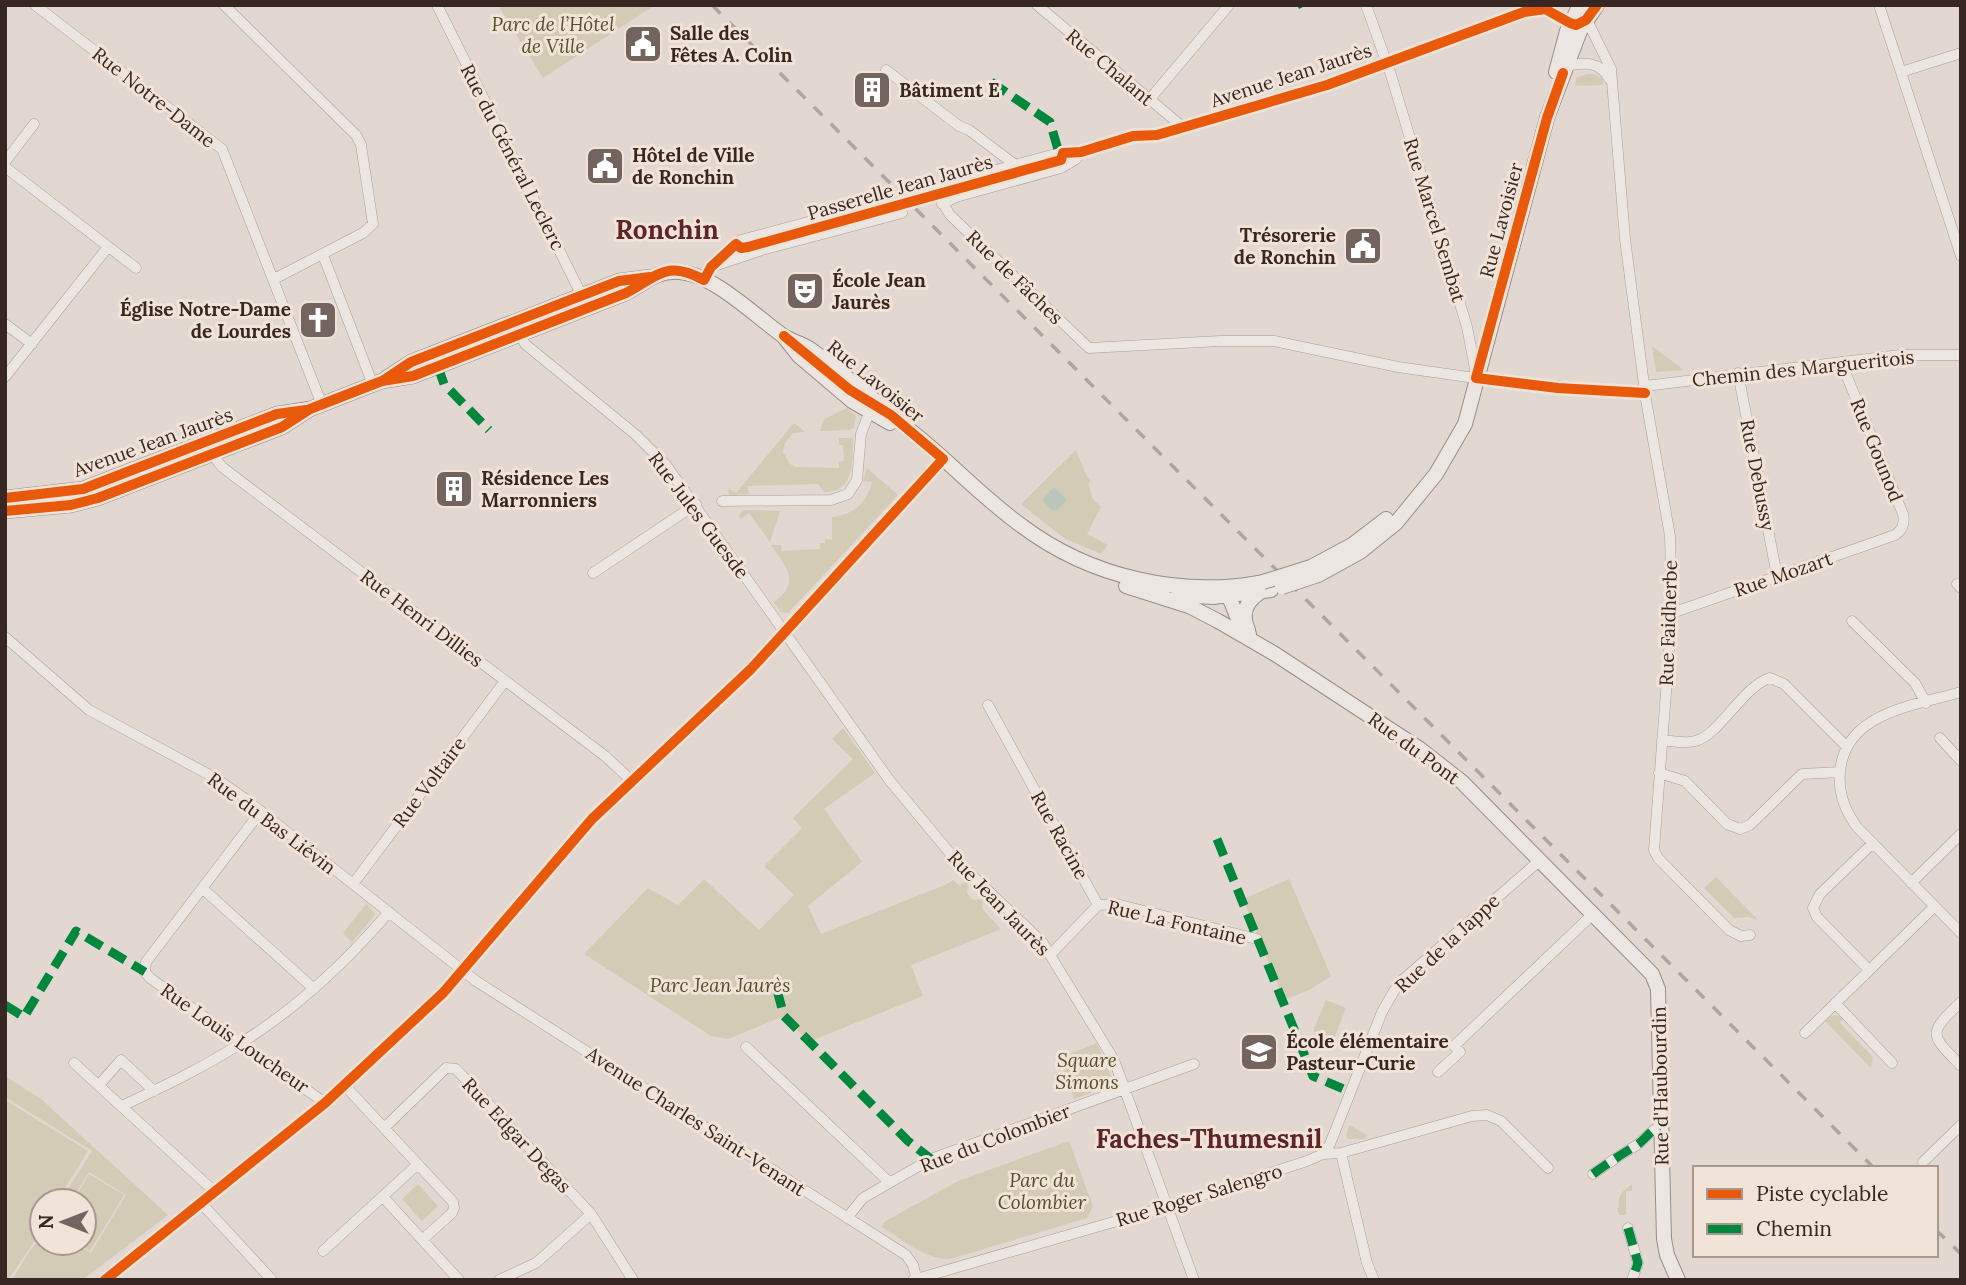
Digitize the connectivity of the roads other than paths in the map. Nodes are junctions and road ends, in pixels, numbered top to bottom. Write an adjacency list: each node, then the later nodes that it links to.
1 (35, 5): 30 (street, Rue Notre-Dame)
2 (224, 5): 26 (street)
3 (437, 5): 31 (street, Rue du Général Leclerc)
4 (1037, 5): 18 (street, Rue Chalant)
5 (1229, 5): 18 (street)
6 (1366, 5): 13 (street, Rue Marcel Sembat)
7 (1537, 5): 10 (street, Avenue Jean Jaurès)
8 (1597, 5): 11 (main road, Rue Lavoisier)
9 (1879, 5): 16 (street)
10 (1524, 12): 11 (street, Avenue Jean Jaurès); 13 (street, Avenue Jean Jaurès)
11 (1580, 13): 14 (main road, Rue Lavoisier); 17 (street, Rue Faidherbe)
12 (1961, 53): 16 (street)
13 (1387, 62): 20 (street, Avenue Jean Jaurès); 40 (street, Rue Marcel Sembat)
14 (1563, 68): 17 (street); 40 (main road, Rue Lavoisier)
15 (886, 70): 22 (street)
16 (1901, 72): 27 (street)
17 (1613, 87): 42 (street, Rue Faidherbe)
18 (1149, 100): 20 (street, Rue Chalant)
19 (34, 124): 23 (street)
20 (1184, 128): 21 (street, Avenue Jean Jaurès)
21 (1081, 152): 22 (street, Avenue Jean Jaurès); 24 (street, Avenue Jean Jaurès)
22 (1014, 164): 24 (street, Avenue Jean Jaurès)
23 (5, 165): 25 (street)
24 (942, 204): 35 (street, Rue de Fâches)
25 (108, 247): 28 (street); 34 (street)
26 (323, 255): 30 (street); 41 (street)
27 (1961, 256)
28 (136, 268)
29 (708, 274): 29 (street); 31 (main road, Avenue Jean Jaurès); 43 (main road, Rue Lavoisier)
30 (274, 279): 44 (street, Rue Notre-Dame)
31 (585, 302): 33 (main road, Avenue Jean Jaurès)
32 (5, 324): 34 (street)
33 (517, 329): 41 (main road, Avenue Jean Jaurès); 49 (street, Rue Jules Guesde)
34 (32, 344): 39 (street)
35 (1089, 348): 40 (street, Chemin des Margueritois)
36 (1961, 355): 37 (street, Chemin des Margueritois)
37 (1841, 362): 38 (street, Chemin des Margueritois); 51 (street, Rue Gounod)
38 (1738, 373): 42 (street, Chemin des Margueritois); 54 (street, Rue Debussy)
39 (5, 377)
40 (1476, 378): 42 (street, Chemin des Margueritois); 52 (main road, Rue Lavoisier); 52 (main road, Rue Lavoisier)
41 (378, 383): 44 (main road, Avenue Jean Jaurès)
42 (1645, 389): 58 (street, Rue Faidherbe)
43 (872, 406): 46 (main road, Rue Lavoisier); 48 (street)
44 (316, 407): 45 (main road, Avenue Jean Jaurès); 47 (main road, Avenue Jean Jaurès)
45 (212, 454): 50 (main road, Avenue Jean Jaurès); 65 (street, Rue Henri Dillies)
46 (941, 461): 55 (main road, Rue Lavoisier); 57 (main road, Rue Lavoisier); 61 (street)
47 (5, 498)
48 (722, 501)
49 (696, 504): 53 (street); 61 (street, Rue Jules Guesde)
50 (5, 511)
51 (1895, 535): 54 (street, Rue Mozart)
52 (1315, 570): 56 (main road, Rue Lavoisier, bridge)
53 (593, 573)
54 (1777, 576): 58 (street, Rue Mozart)
55 (1117, 583): 57 (main road, Rue Lavoisier); 60 (main road, Rue du Pont)
56 (1265, 587): 57 (main road, Rue Lavoisier); 63 (main road)
57 (1223, 593): 60 (main road); 63 (main road, Rue du Pont)
58 (1672, 613): 70 (street, Rue Faidherbe)
59 (1852, 621): 67 (street)
60 (1234, 631): 64 (main road, Rue du Pont)
61 (785, 632): 75 (street); 90 (street, Rue Jean Jaurès)
62 (5, 637): 76 (street, Rue du Bas Liévin)
63 (1256, 639): 64 (main road, Rue du Pont)
64 (1275, 654): 79 (main road, Rue du Pont)
65 (505, 681): 75 (street, Rue Henri Dillies); 81 (street, Rue Voltaire)
66 (1961, 692): 67 (street)
67 (1926, 703): 71 (street)
68 (988, 705): 83 (street, Rue Racine)
69 (1940, 738): 72 (street)
70 (1662, 740): 71 (street); 74 (street, Rue Faidherbe)
71 (1847, 747): 73 (street)
72 (1961, 761)
73 (1840, 772): 74 (street); 78 (street)
74 (1659, 773): 88 (street, Rue Faidherbe)
75 (632, 781): 92 (street)
76 (261, 811): 81 (street, Rue du Bas Liévin); 82 (street)
77 (1961, 834): 80 (street)
78 (1872, 843): 80 (street); 91 (street)
79 (1539, 861): 86 (main road, Rue d'Haubourdin); 114 (street, Rue de la Jappe)
80 (1911, 883): 84 (street)
81 (353, 884): 85 (street, Rue du Bas Liévin)
82 (202, 888): 93 (street); 97 (street, Rue Louis Loucheur)
83 (1098, 905): 89 (street, Rue La Fontaine); 90 (street)
84 (1935, 906): 87 (street); 91 (street)
85 (389, 912): 92 (street, Rue du Bas Liévin); 93 (street)
86 (1592, 915): 103 (street); 111 (main road, Rue d'Haubourdin)
87 (1961, 933)
88 (1750, 935)
89 (1257, 939)
90 (1050, 955): 106 (street, Rue Jean Jaurès)
91 (1869, 970): 95 (street)
92 (464, 971): 105 (street); 125 (street, Avenue Charles Saint-Venant)
93 (313, 988): 97 (street)
94 (1961, 1002): 102 (street)
95 (1835, 1003): 96 (street); 100 (street)
96 (1805, 1033)
97 (242, 1043): 107 (street); 108 (street, Rue Louis Loucheur)
98 (746, 1047): 119 (street)
99 (75, 1063): 104 (street)
100 (1892, 1063)
101 (1195, 1065): 106 (street, Rue du Colombier)
102 (1961, 1066)
103 (1438, 1072)
104 (99, 1085): 107 (street); 109 (street)
105 (345, 1086): 108 (street); 112 (street)
106 (1125, 1090): 119 (street, Rue du Colombier); 123 (street, Rue Jean Jaurès)
107 (154, 1091): 109 (street)
108 (325, 1103): 120 (street)
109 (122, 1106): 120 (street)
110 (1961, 1125): 115 (street)
111 (1660, 1127): 118 (street); 138 (main road, Rue d'Haubourdin)
112 (384, 1128): 116 (street); 124 (street, Rue Edgar Degas)
113 (1340, 1153): 114 (street, Rue Roger Salengro); 117 (street, Rue Roger Salengro); 136 (street)
114 (1323, 1154): 123 (street, Rue Roger Salengro)
115 (1923, 1162)
116 (418, 1164): 121 (street); 127 (street)
117 (1548, 1168)
118 (1593, 1174)
119 (889, 1182): 125 (street, Rue du Colombier)
120 (216, 1193): 122 (street)
121 (383, 1197): 127 (street); 128 (street)
122 (202, 1204): 129 (street); 130 (street)
123 (1167, 1206): 131 (street, Rue Roger Salengro); 135 (street, Rue Jean Jaurès)
124 (591, 1214): 133 (street); 134 (street, Rue Edgar Degas)
125 (848, 1218): 131 (street, Avenue Charles Saint-Venant)
126 (1628, 1228): 137 (street)
127 (422, 1240): 132 (street)
128 (323, 1251)
129 (110, 1278)
130 (266, 1278)
131 (916, 1279)
132 (459, 1280)
133 (499, 1280)
134 (633, 1280)
135 (1194, 1280)
136 (1374, 1280)
137 (1632, 1280)
138 (1678, 1280)

